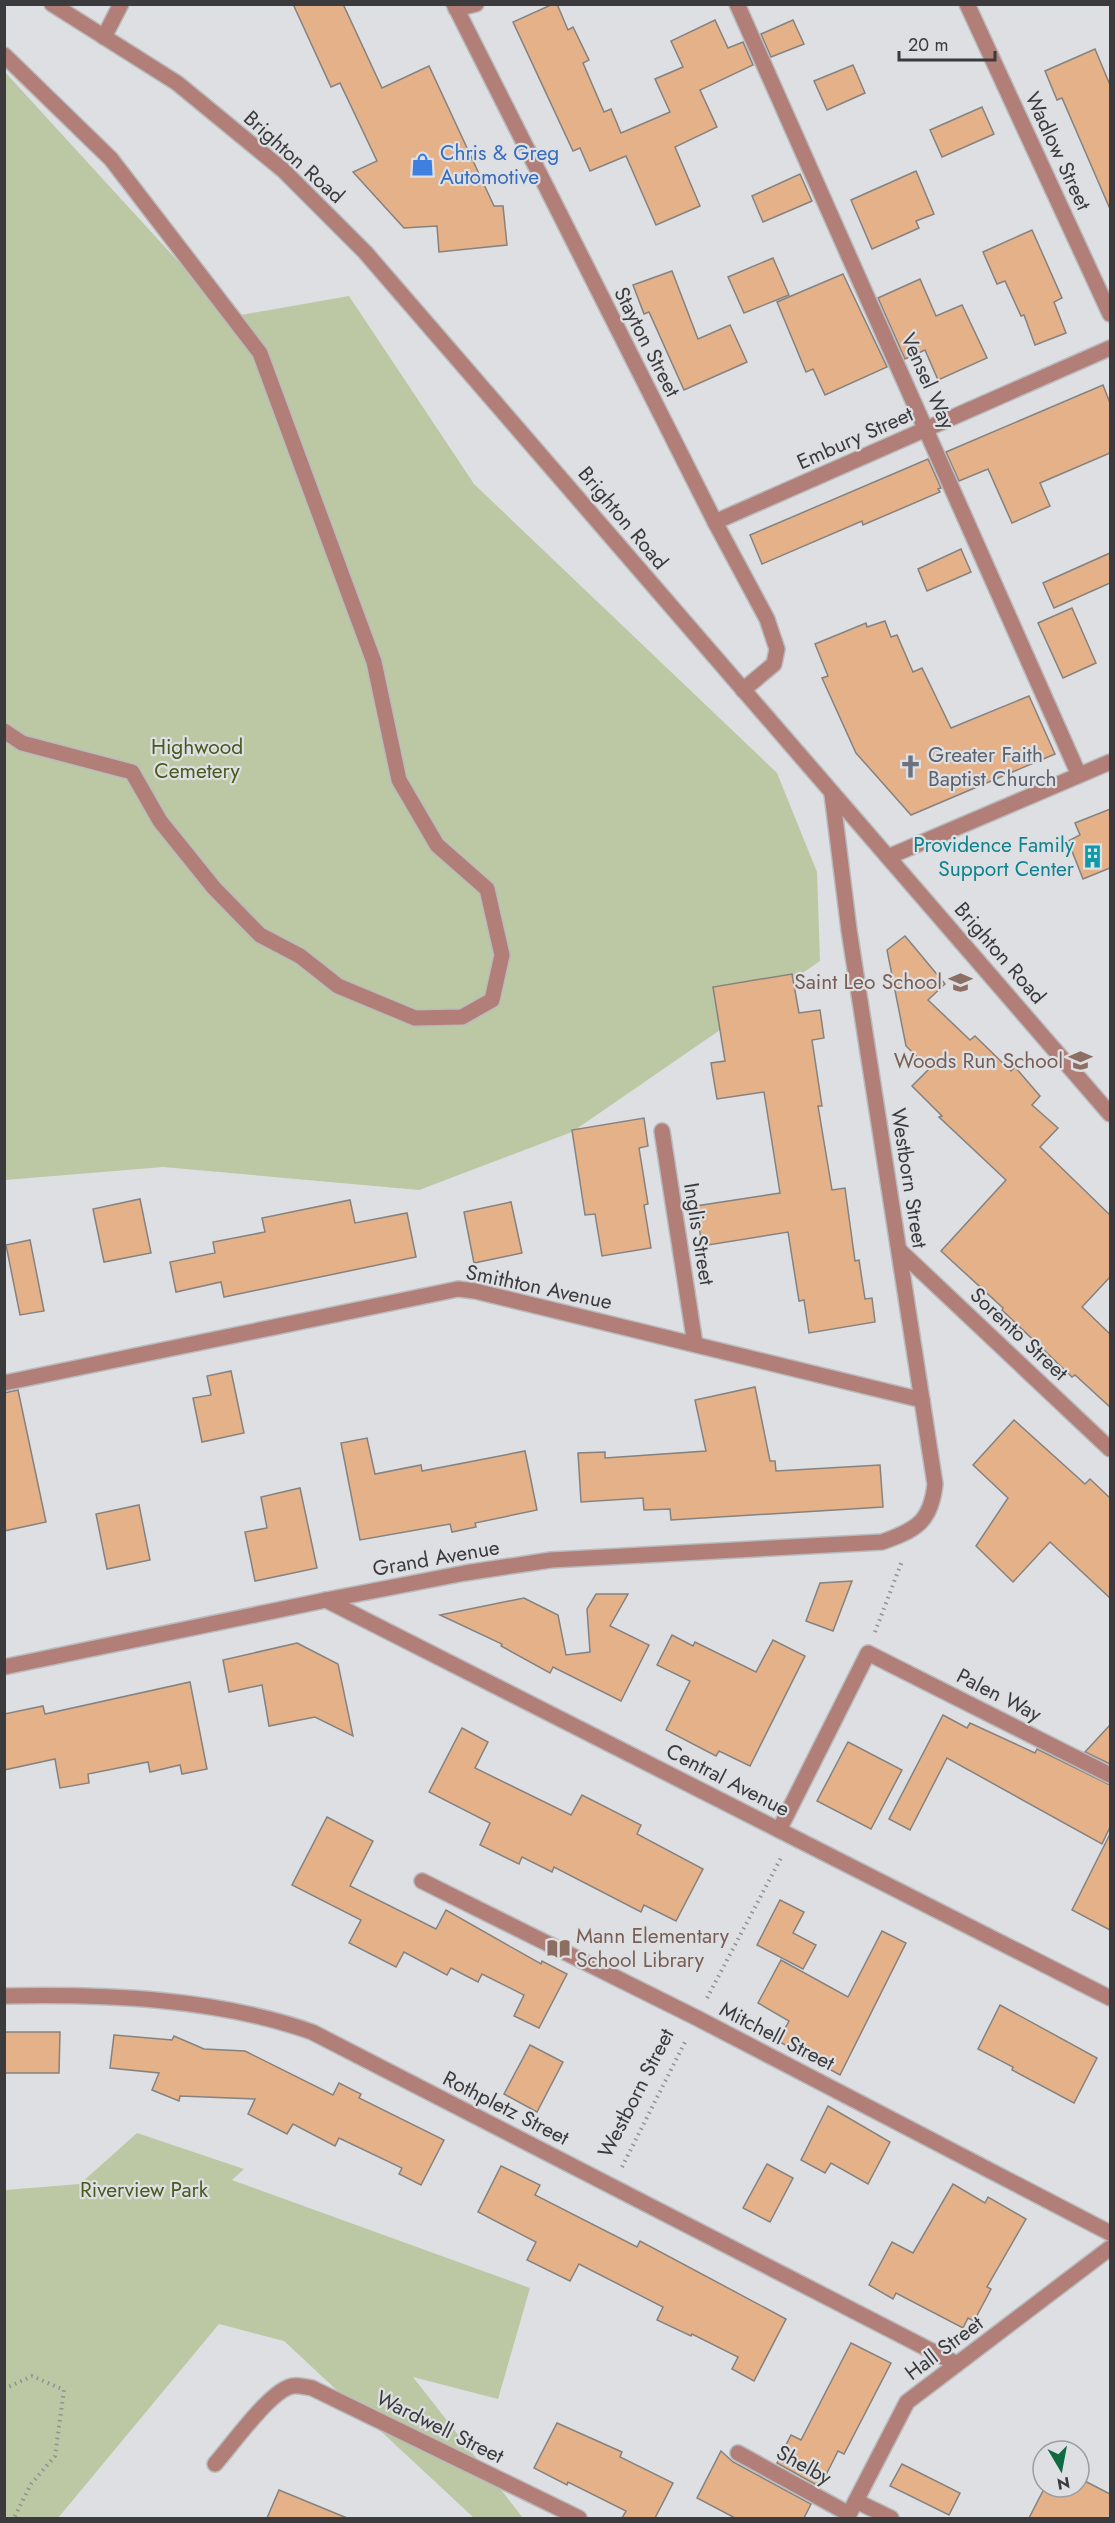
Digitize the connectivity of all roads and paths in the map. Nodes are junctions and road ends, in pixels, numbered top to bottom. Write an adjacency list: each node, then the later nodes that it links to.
1 (52, 4): 7 (street, Brighton Road)
2 (121, 4): 7 (street)
3 (476, 4): 6 (street)
4 (737, 4): 11 (street, Vensel Way)
5 (967, 4): 9 (street, Wadlow Street)
6 (455, 7): 12 (street, Stayton Street)
7 (104, 37): 13 (street, Brighton Road)
8 (4, 55): 14 (street)
9 (1110, 314)
10 (1110, 348): 11 (street, Embury Street)
11 (927, 429): 12 (street, Embury Street); 16 (street, Vensel Way)
12 (715, 522): 13 (street, Stayton Street)
13 (743, 690): 17 (street, Brighton Road)
14 (4, 731)
15 (1110, 762): 16 (street)
16 (1079, 775): 18 (street)
17 (832, 794): 18 (street, Brighton Road); 21 (street, Westborn Street)
18 (888, 857): 19 (street, Brighton Road)
19 (1110, 1114)
20 (662, 1131): 22 (street, Inglis Street)
21 (899, 1250): 24 (street, Westborn Street); 25 (street, Sorento Street)
22 (695, 1344): 23 (street, Smithton Avenue); 24 (street, Smithton Avenue)
23 (4, 1383)
24 (922, 1400): 26 (street, Westborn Street)
25 (1110, 1449)
26 (914, 1527): 27 (street, Westborn Street); 29 (path)
27 (882, 1542): 28 (street, Grand Avenue)
28 (326, 1600): 30 (street, Grand Avenue); 32 (street, Central Avenue)
29 (868, 1653): 31 (street, Palen Way); 32 (street)
30 (4, 1667)
31 (1110, 1775)
32 (786, 1833): 35 (street, Central Avenue); 36 (path, Westborn Street)
33 (422, 1881): 36 (street, Mitchell Street)
34 (4, 1996): 37 (street, Rothpletz Street)
35 (1110, 1998)
36 (697, 2018): 37 (path, Westborn Street); 38 (street, Mitchell Street)
37 (612, 2186): 40 (street, Rothpletz Street)
38 (1110, 2233)
39 (1110, 2248): 40 (street, Hall Street)
40 (957, 2364): 44 (street, Hall Street)
41 (4, 2389): 45 (path)
42 (738, 2453): 44 (street, Shelby)
43 (215, 2464): 46 (street, Wardwell Street)
44 (851, 2511): 47 (street, Shelby)
45 (14, 2518)
46 (579, 2518)
47 (891, 2518)

